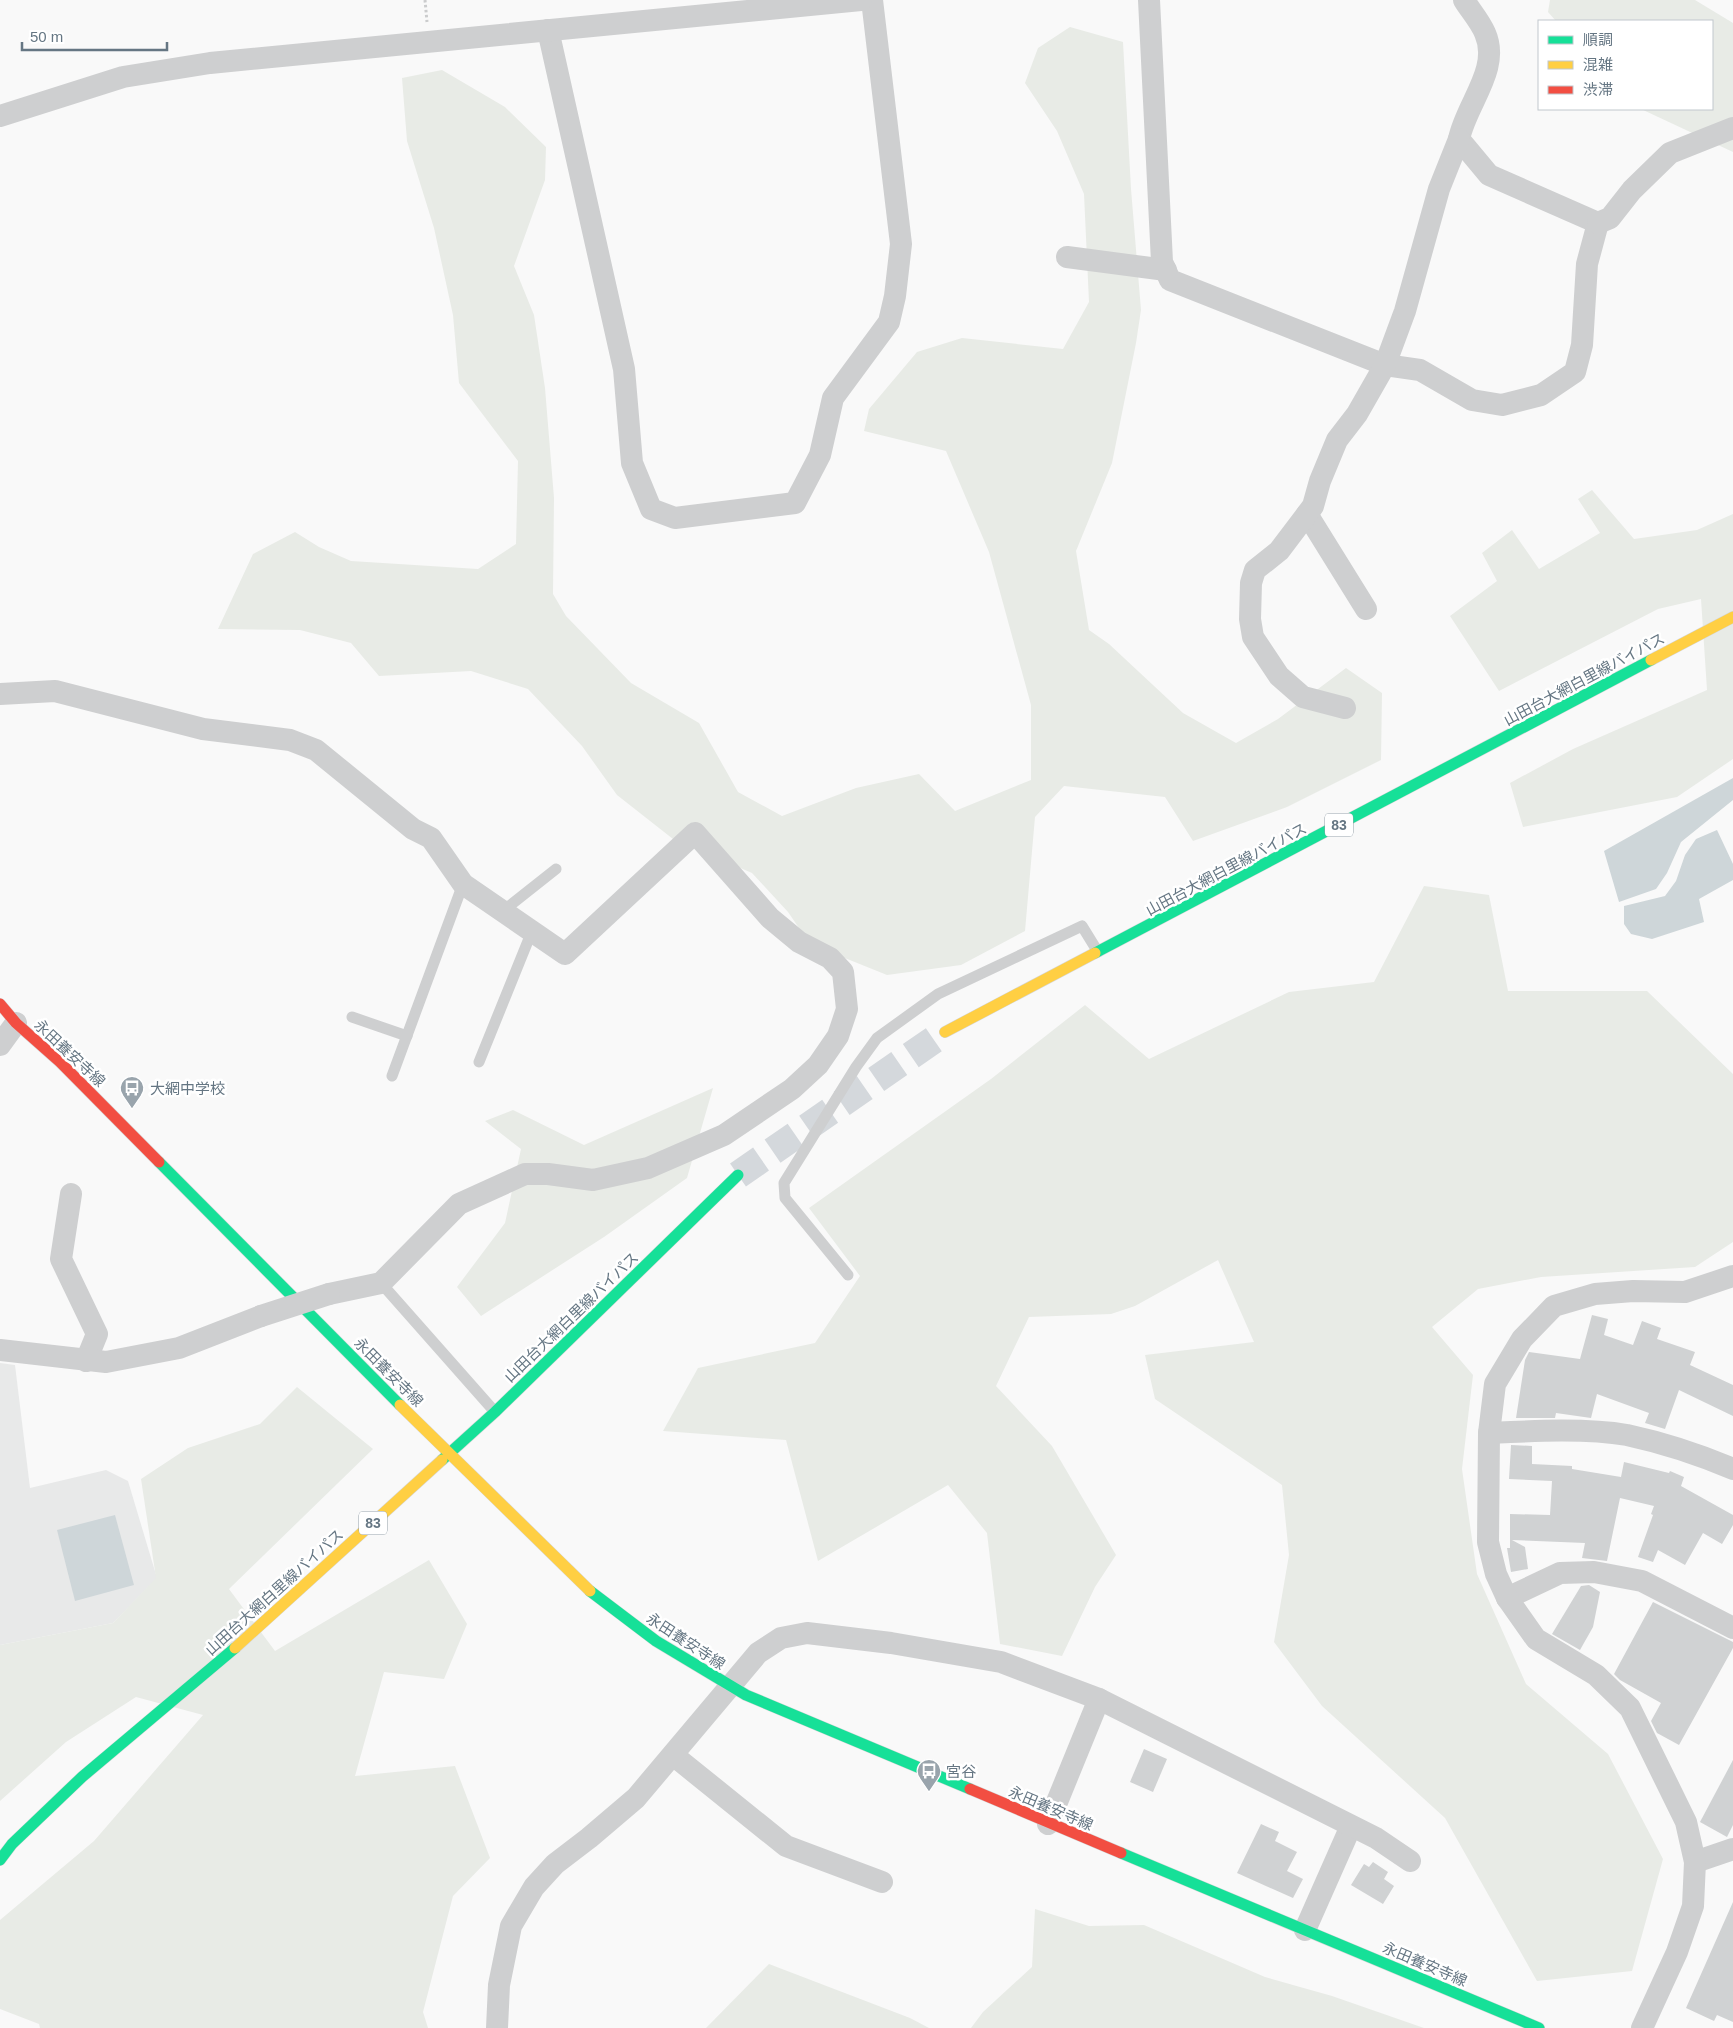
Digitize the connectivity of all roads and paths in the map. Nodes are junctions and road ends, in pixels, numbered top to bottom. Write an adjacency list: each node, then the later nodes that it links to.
1 (861, 0): 5 (street)
2 (872, 0): 5 (street)
3 (1149, 0): 11 (street)
4 (1464, 0): 8 (street)
5 (548, 30): 6 (street)
6 (0, 116)
7 (1733, 128): 9 (street)
8 (1460, 139): 9 (street); 12 (street)
9 (1598, 223): 12 (street)
10 (1067, 257): 11 (street)
11 (1166, 270): 12 (street)
12 (1385, 365): 13 (street)
13 (1307, 514): 14 (street); 17 (street)
14 (1366, 609)
15 (1733, 617): 22 (main road, 山田台大網白里線バイパス / 83)
16 (0, 694): 19 (street)
17 (1345, 708)
18 (556, 869): 20 (lane)
19 (463, 884): 20 (street); 27 (lane)
20 (503, 912): 21 (street)
21 (532, 931): 29 (lane); 35 (street)
22 (1099, 953): 26 (main road, 山田台大網白里線バイパス / 83); 33 (lane)
23 (0, 1004): 25 (main road, 永田養安寺線)
24 (352, 1017): 27 (lane)
25 (16, 1023): 28 (street); 40 (main road, 永田養安寺線)
26 (945, 1032)
27 (407, 1036): 30 (lane)
28 (0, 1045)
29 (479, 1062)
30 (392, 1076)
31 (738, 1175): 38 (main road, 山田台大網白里線バイパス / 83)
32 (71, 1194): 37 (street)
33 (848, 1275)
34 (1732, 1278): 39 (street)
35 (381, 1283): 37 (street, bridge); 38 (lane)
36 (0, 1350): 37 (street)
37 (86, 1361)
38 (494, 1412): 40 (main road, 山田台大網白里線バイパス / 83)
39 (1489, 1433): 41 (street); 42 (street)
40 (448, 1454): 44 (main road, 永田養安寺線); 50 (main road, 山田台大網白里線バイパス / 83)
41 (1733, 1469)
42 (1507, 1598): 43 (street); 52 (street)
43 (1733, 1628)
44 (730, 1687): 45 (street); 46 (street); 47 (main road, 永田養安寺線)
45 (1099, 1699): 47 (street); 48 (street)
46 (673, 1755): 53 (street); 55 (street)
47 (1048, 1824): 54 (main road, 永田養安寺線)
48 (1350, 1826): 51 (street); 54 (street)
49 (1733, 1849): 52 (street)
50 (0, 1860)
51 (1410, 1861)
52 (1696, 1862): 57 (street)
53 (882, 1882)
54 (1306, 1930): 56 (main road, 永田養安寺線)
55 (497, 2028)
56 (1539, 2028)
57 (1642, 2028)

